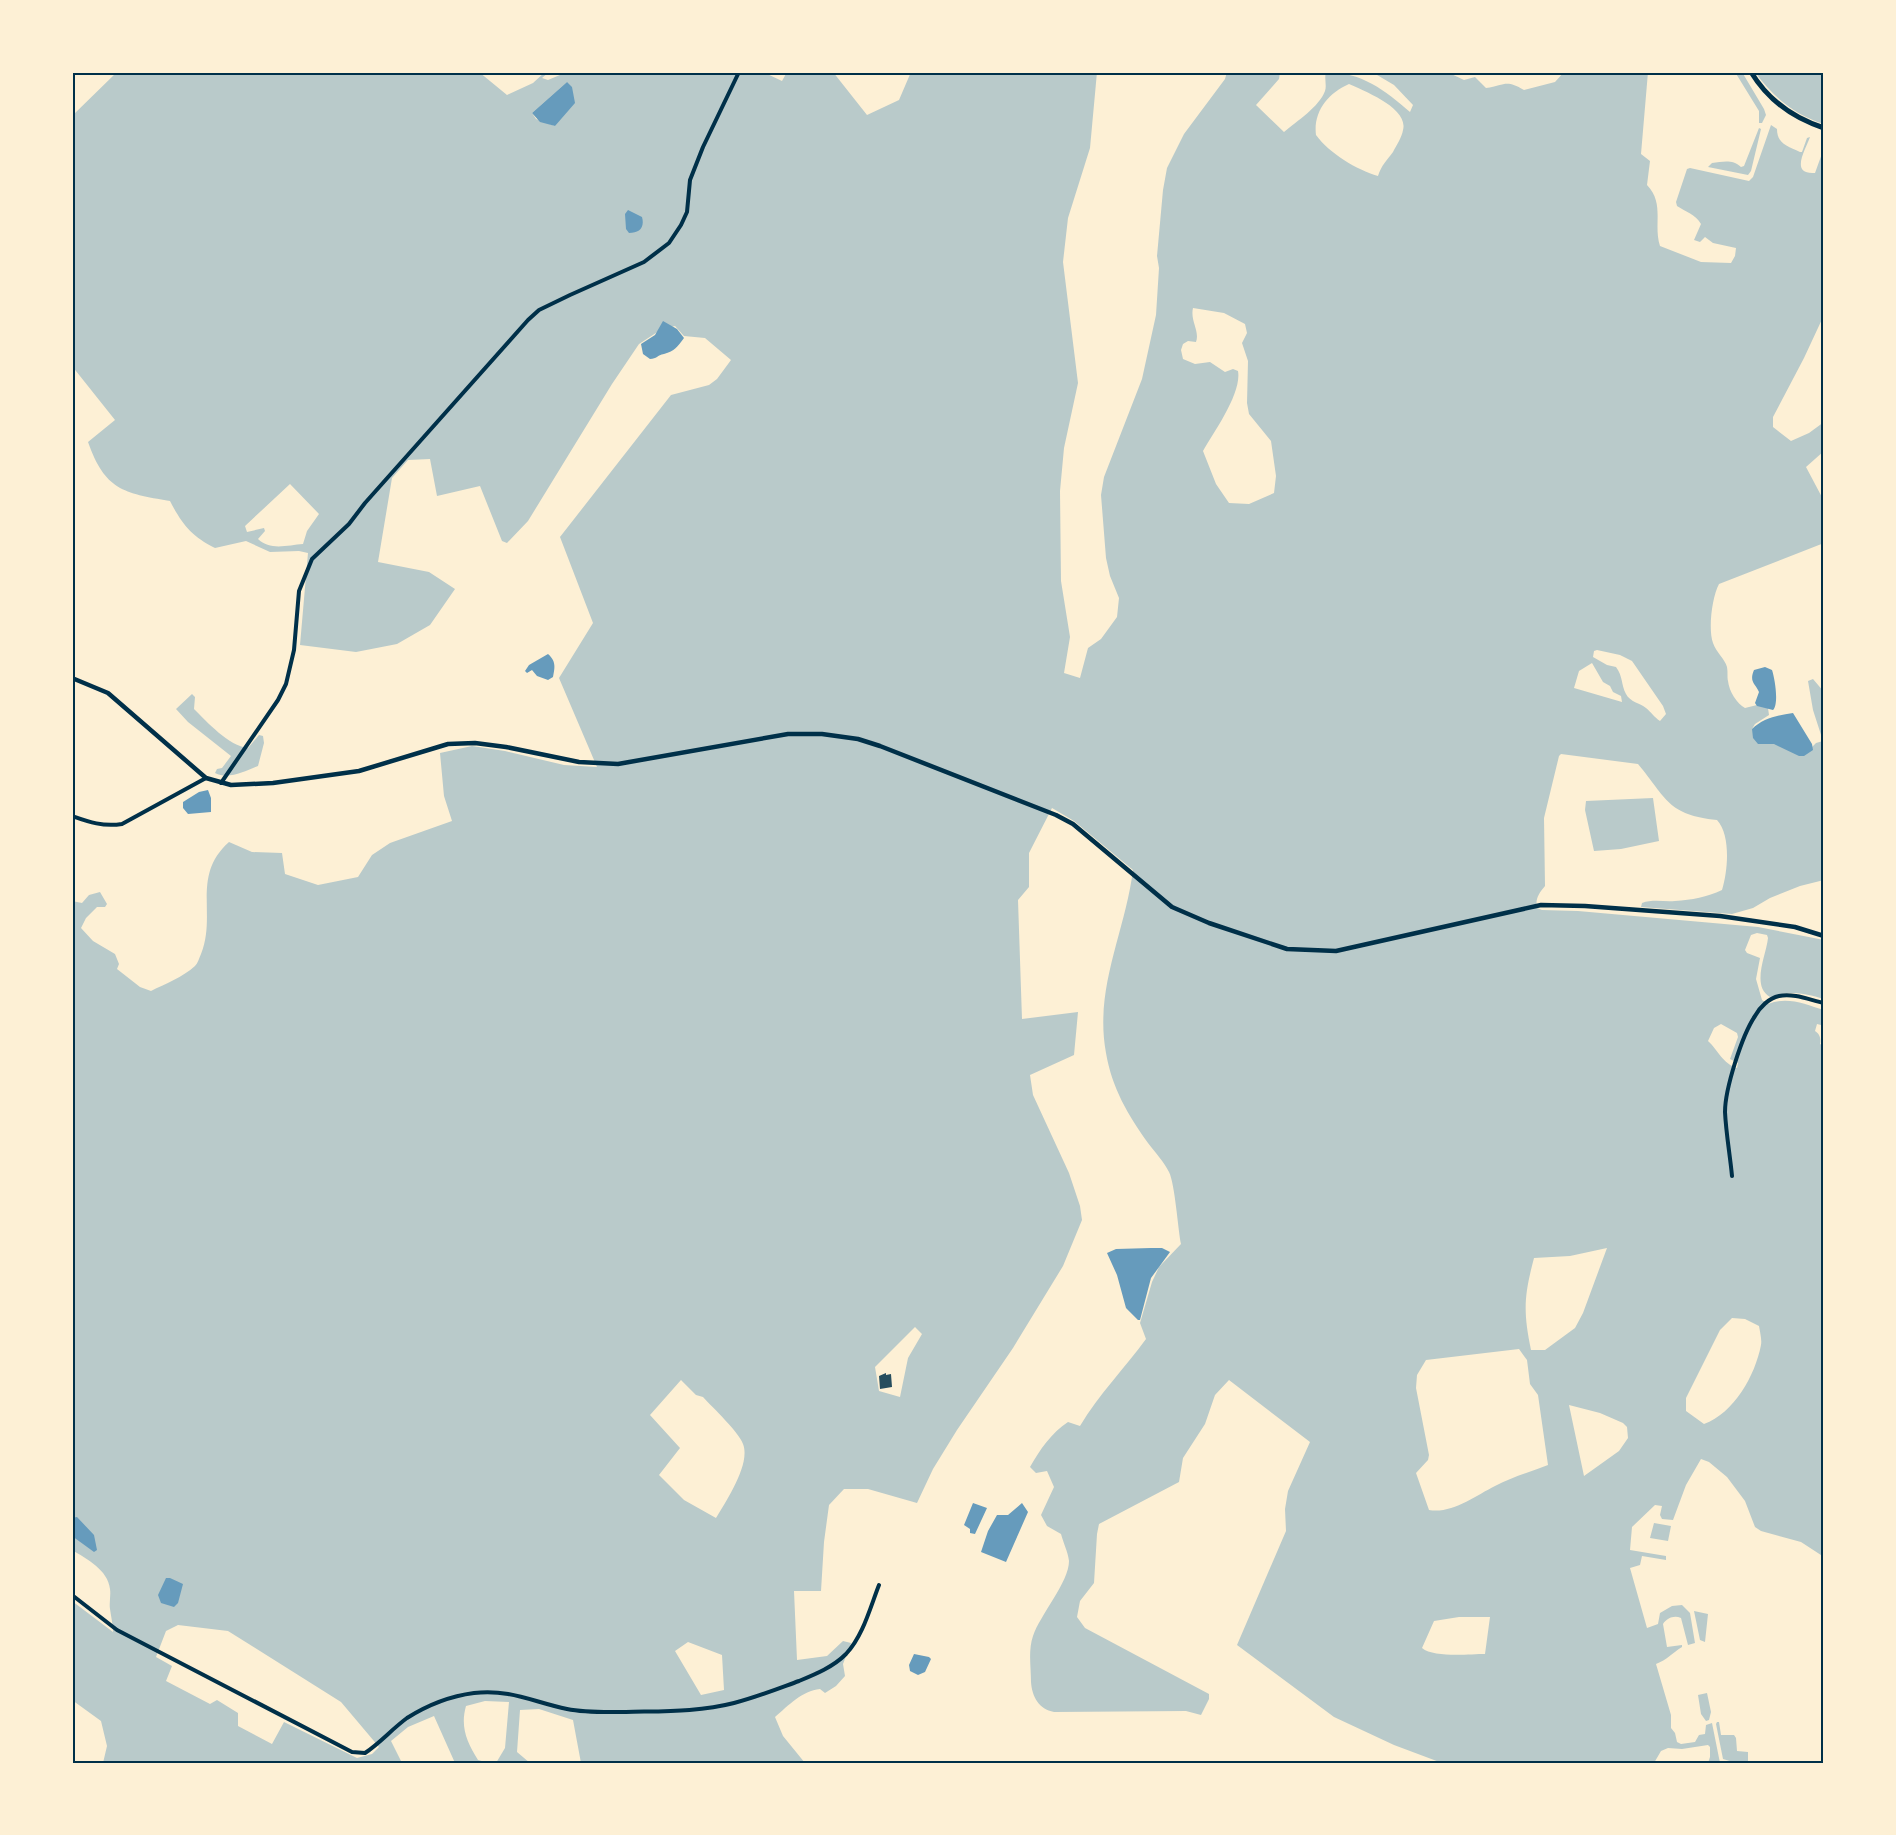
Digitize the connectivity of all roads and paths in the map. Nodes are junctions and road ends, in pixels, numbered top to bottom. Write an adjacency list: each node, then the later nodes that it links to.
1 (739, 72): 6 (street)
2 (1751, 72): 3 (main road)
3 (1824, 128)
4 (72, 678): 5 (street)
5 (206, 777): 6 (street); 7 (street)
6 (221, 783): 8 (street)
7 (72, 816)
8 (1824, 936)
9 (1824, 1003): 10 (street)
10 (1732, 1176)
11 (879, 1585): 12 (street)
12 (72, 1595)

